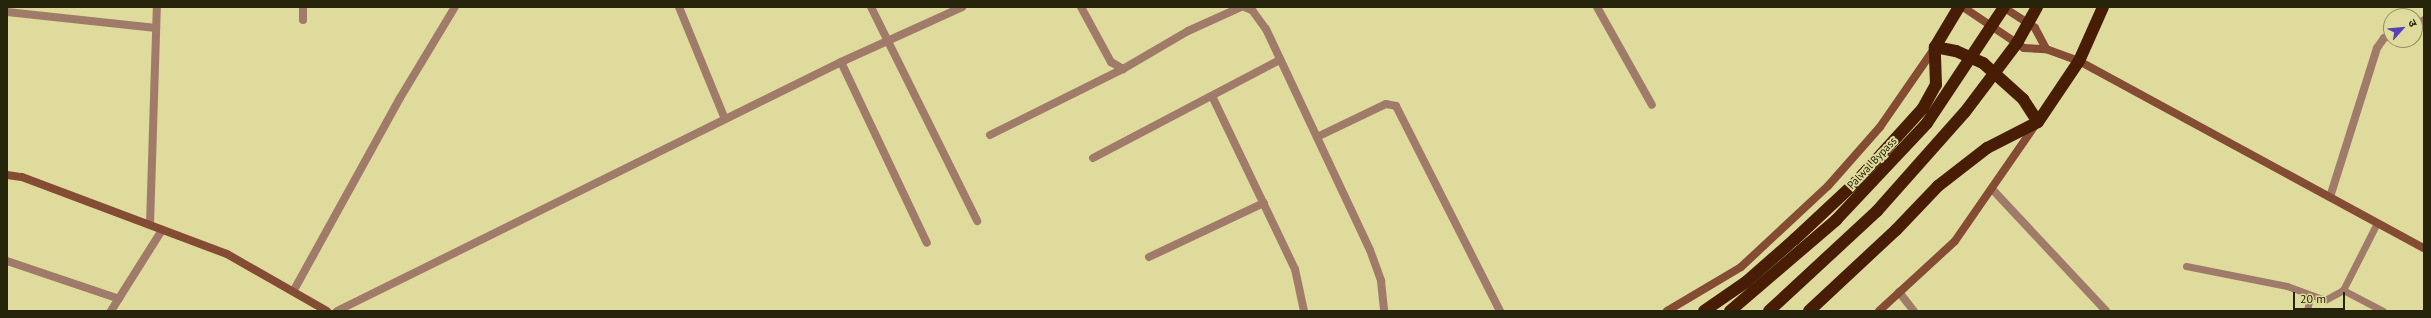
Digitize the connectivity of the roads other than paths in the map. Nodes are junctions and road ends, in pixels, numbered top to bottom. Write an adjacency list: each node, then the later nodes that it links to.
1 (157, 7): 18 (street)
2 (303, 7): 17 (street)
3 (455, 7): 48 (street)
4 (679, 7): 30 (street)
5 (871, 7): 21 (street)
6 (962, 7): 15 (street)
7 (1081, 7): 27 (street)
8 (1242, 7): 24 (street); 27 (street)
9 (1597, 7): 29 (street)
10 (1959, 7): 22 (highway)
11 (1963, 7): 19 (street)
12 (2004, 7): 19 (highway, Palwal Bypass, bridge); 23 (street)
13 (2037, 7): 62 (highway, bridge)
14 (2103, 7): 25 (highway)
15 (946, 10): 21 (street)
16 (7, 12): 18 (street)
17 (303, 20)
18 (156, 28): 41 (street)
19 (1991, 28): 23 (street); 61 (highway, Palwal Bypass, bridge)
20 (2383, 39): 37 (street)
21 (889, 41): 26 (street); 39 (street)
22 (1935, 47): 31 (highway); 59 (street); 60 (highway)
23 (2046, 49): 25 (street)
24 (1280, 60): 28 (street); 33 (street)
25 (2079, 61): 31 (highway); 37 (street)
26 (841, 62): 30 (street); 43 (street)
27 (1123, 70): 32 (street)
28 (1212, 96): 34 (street); 38 (street)
29 (1652, 104)
30 (725, 119): 55 (street)
31 (2038, 122): 36 (street); 63 (highway)
32 (990, 135)
33 (1317, 137): 57 (street); 58 (street)
34 (1093, 158)
35 (7, 175): 41 (street)
36 (1992, 189): 50 (street); 66 (street)
37 (2330, 197): 40 (street)
38 (1264, 203): 45 (street); 56 (street)
39 (977, 221)
40 (2377, 223): 44 (street); 49 (lane)
41 (150, 225): 42 (street)
42 (162, 230): 48 (street); 52 (street)
43 (927, 243)
44 (2424, 248)
45 (1149, 257)
46 (7, 261): 52 (street)
47 (2186, 266): 51 (lane)
48 (294, 290): 54 (street)
49 (2343, 290): 51 (lane); 68 (lane)
50 (1899, 292): 64 (street); 65 (street)
51 (2310, 295): 67 (lane)
52 (119, 299): 53 (street)
53 (111, 311)
54 (327, 311)
55 (337, 311)
56 (1304, 311)
57 (1384, 311)
58 (1500, 311)
59 (1667, 311)
60 (1704, 311)
61 (1730, 311)
62 (1769, 311)
63 (1809, 311)
64 (1879, 311)
65 (1914, 311)
66 (2106, 311)
67 (2307, 311)
68 (2383, 311)

